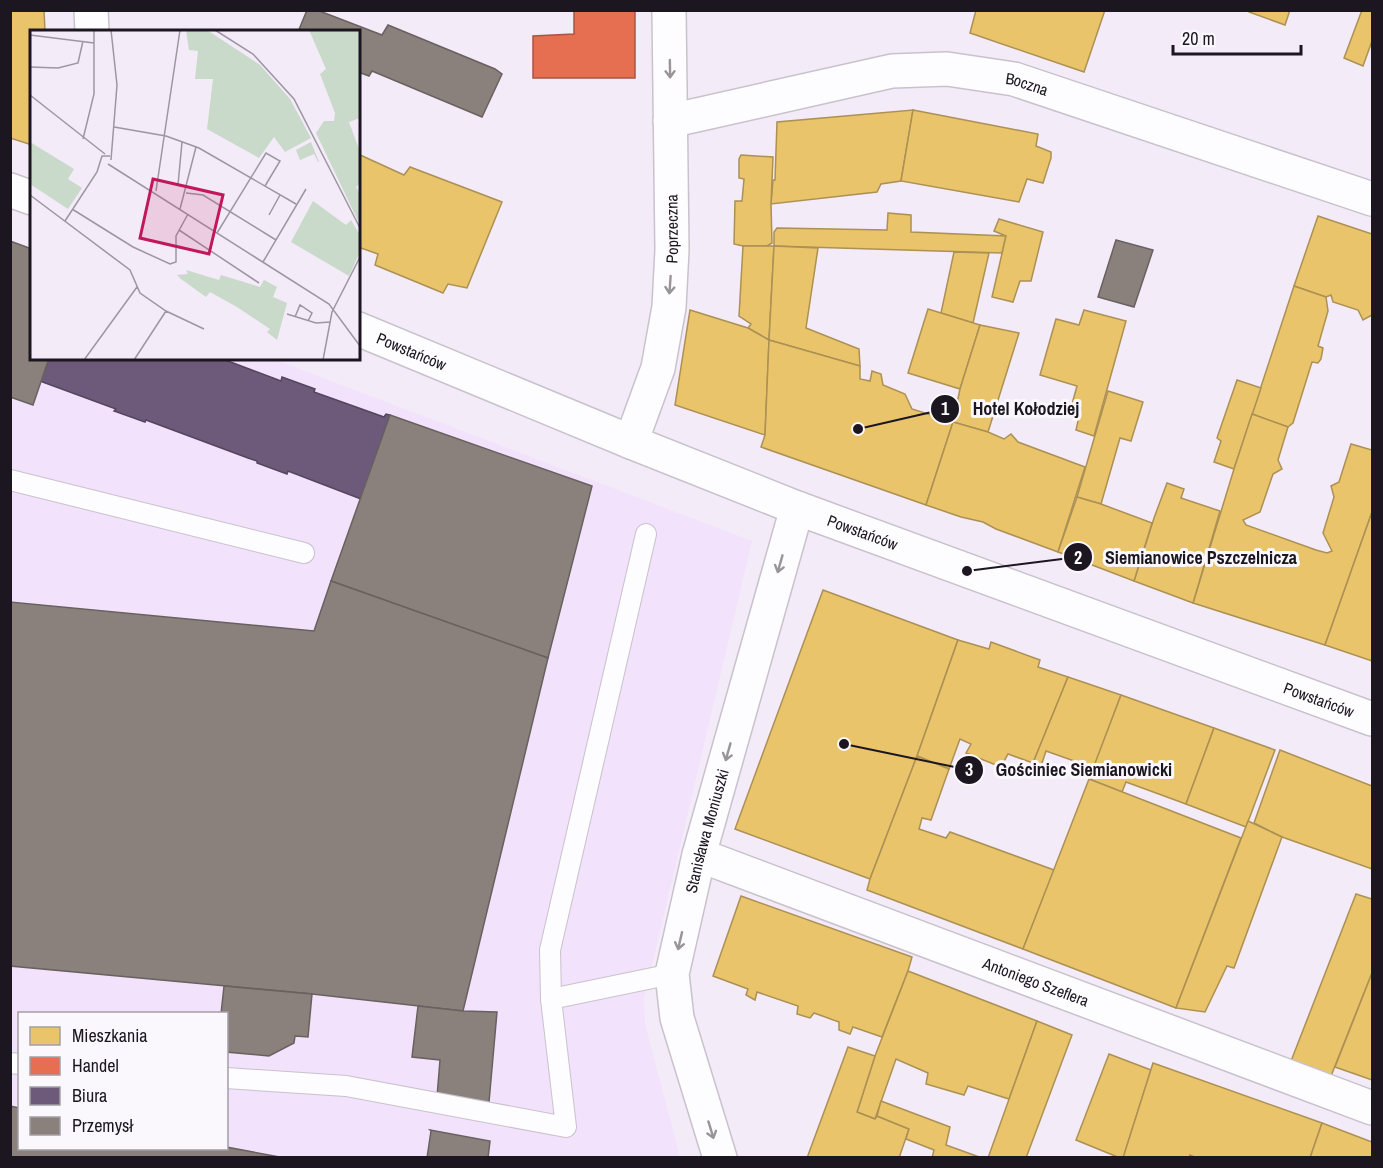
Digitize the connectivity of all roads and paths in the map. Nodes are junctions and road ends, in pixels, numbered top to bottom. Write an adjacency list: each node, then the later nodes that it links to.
1 (92, 10): 3 (street)
2 (669, 10): 4 (street, Poprzeczna, one-way to 4)
3 (93, 30)
4 (670, 121): 7 (street, Boczna); 9 (street, Poprzeczna, one-way to 9)
5 (10, 190): 6 (street)
6 (30, 197)
7 (1372, 199)
8 (360, 330): 9 (street, Powstańców)
9 (632, 442): 11 (street, Powstańców)
10 (10, 480): 13 (lane)
11 (797, 508): 14 (street, Powstańców); 15 (street, Stanisława Moniuszki, one-way to 15)
12 (646, 534): 17 (lane)
13 (304, 553)
14 (1372, 719)
15 (699, 855): 16 (street, Stanisława Moniuszki, one-way to 16); 19 (street, Antoniego Szeflera)
16 (672, 974): 17 (lane); 20 (street, Stanisława Moniuszki, one-way to 20)
17 (551, 999): 18 (lane)
18 (228, 1078)
19 (1372, 1108)
20 (720, 1158)

